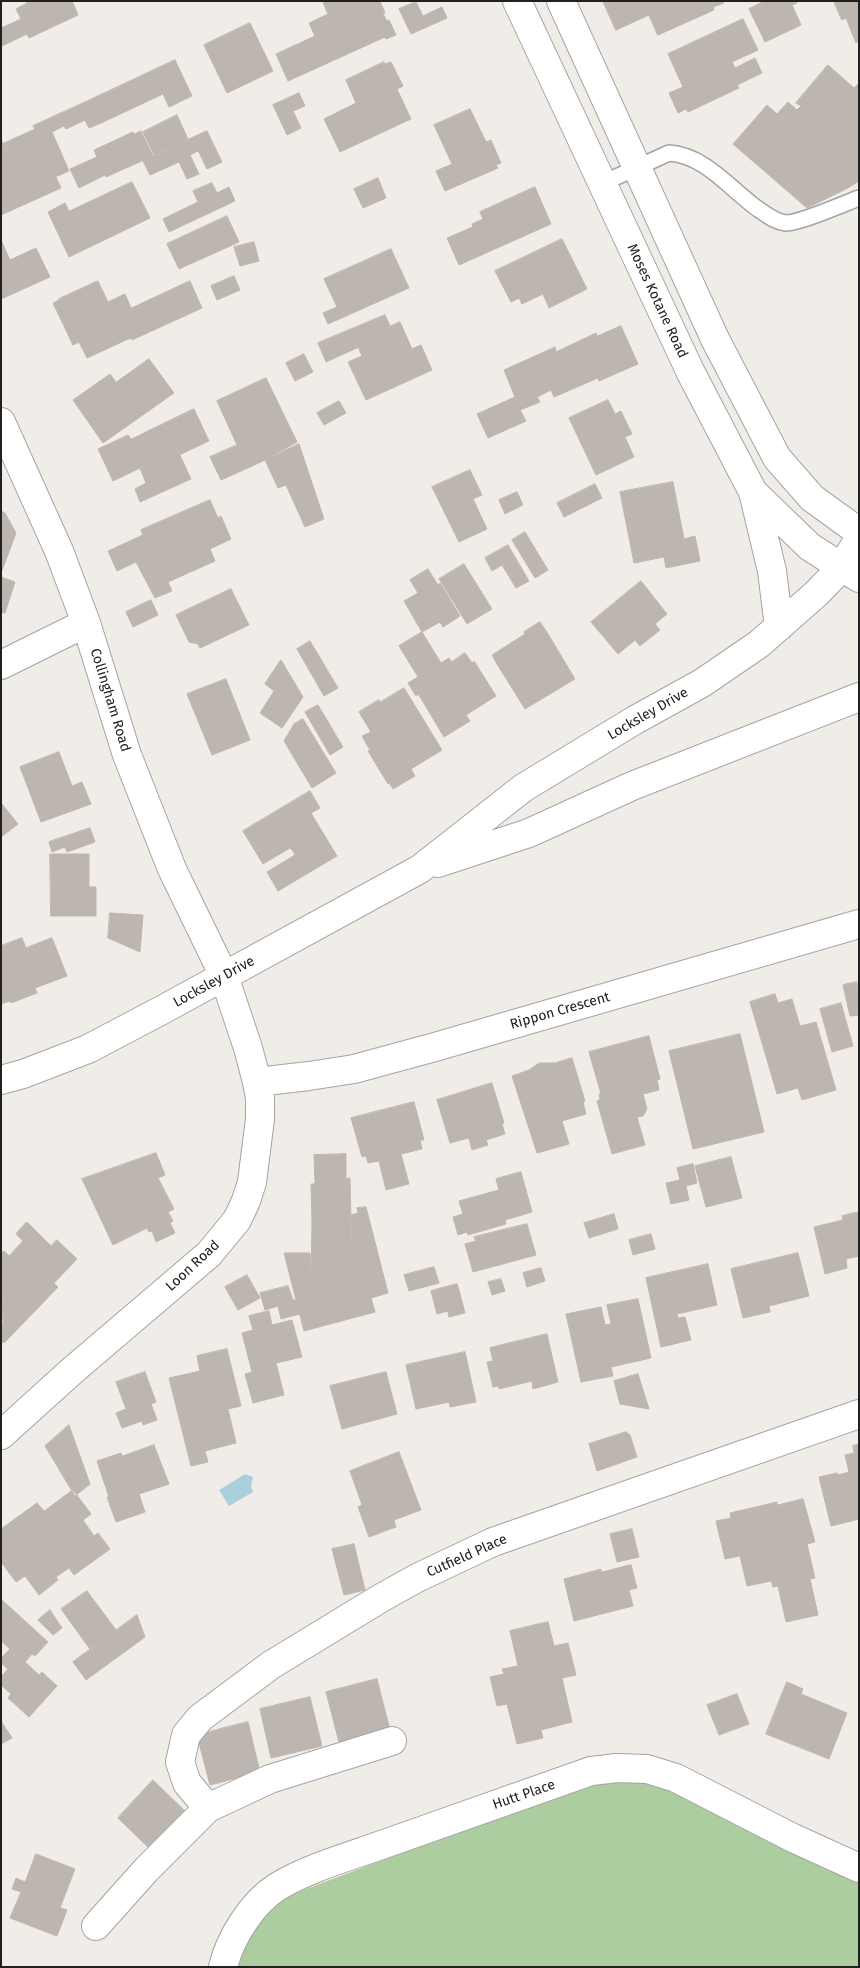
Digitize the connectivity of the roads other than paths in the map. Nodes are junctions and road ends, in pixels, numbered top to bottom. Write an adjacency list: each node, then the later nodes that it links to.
1 (517, 1): 4 (street, Moses Kotane Road)
2 (561, 1): 3 (street)
3 (637, 168): 4 (lane); 5 (lane); 8 (street)
4 (603, 183): 7 (street, Moses Kotane Road)
5 (859, 198)
6 (1, 422): 11 (street, Collingham Road)
7 (753, 492): 10 (street, Moses Kotane Road); 12 (street)
8 (859, 532)
9 (859, 539): 10 (street, Locksley Drive)
10 (850, 573): 12 (street, Locksley Drive)
11 (86, 623): 13 (street); 17 (street, Collingham Road)
12 (779, 627): 15 (street, Locksley Drive)
13 (1, 665)
14 (859, 697): 15 (street, Locksley Drive)
15 (420, 869): 17 (street, Locksley Drive)
16 (859, 924): 19 (street, Rippon Crescent)
17 (224, 976): 18 (street, Locksley Drive); 19 (street, Loon Road)
18 (1, 1080)
19 (257, 1082): 21 (street, Loon Road)
20 (859, 1414): 23 (street, Cutfield Place)
21 (1, 1435)
22 (392, 1741): 23 (street)
23 (208, 1808): 25 (street)
24 (859, 1868): 26 (street, Hutt Place)
25 (96, 1926)
26 (223, 1967)

